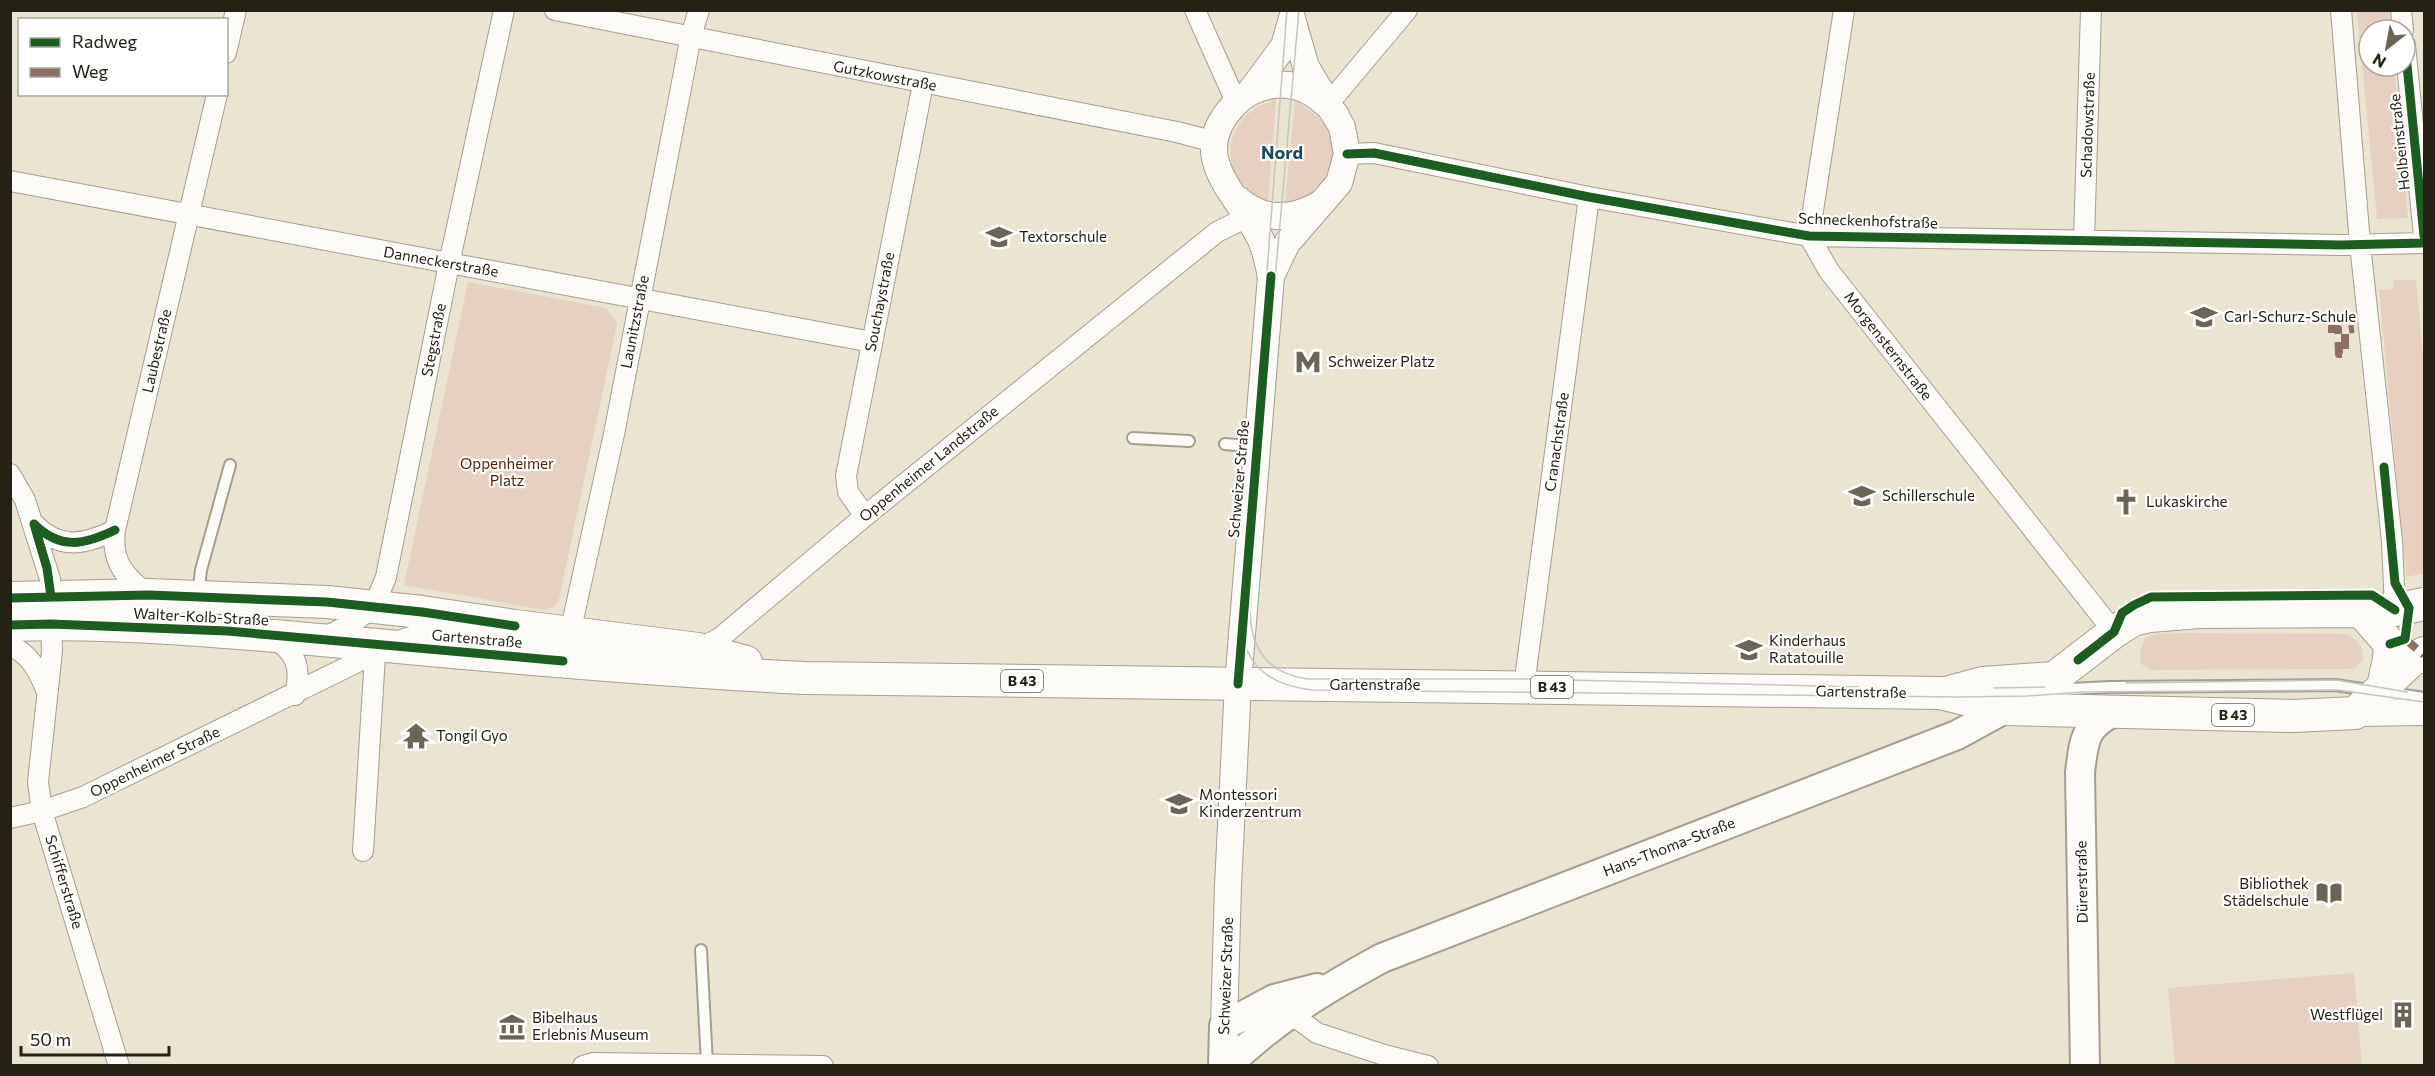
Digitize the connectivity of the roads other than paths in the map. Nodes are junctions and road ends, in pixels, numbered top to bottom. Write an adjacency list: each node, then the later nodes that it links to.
1 (236, 10): 12 (street)
2 (504, 10): 31 (street, Stegstraße)
3 (555, 10): 11 (street, Gutzkowstraße)
4 (699, 10): 11 (street, Launitzstraße)
5 (1195, 10): 16 (street)
6 (1407, 10): 17 (street)
7 (1844, 10): 26 (street)
8 (2091, 10): 28 (street, Schadowstraße)
9 (2341, 10): 30 (street)
10 (1292, 15): 16 (street); 17 (street)
11 (691, 36): 14 (street, Gutzkowstraße); 33 (street, Launitzstraße)
12 (228, 44)
13 (2408, 78): 27 (street, Holbeinstraße)
14 (923, 84): 18 (street, Gutzkowstraße); 34 (street, Souchaystraße)
15 (217, 96): 24 (street, Laubestraße)
16 (1243, 97): 17 (street); 18 (street)
17 (1333, 109): 19 (street)
18 (1215, 142): 21 (street)
19 (1347, 154): 22 (street, Schneckenhofstraße); 23 (street)
20 (10, 182): 24 (street, Danneckerstraße)
21 (1230, 192): 23 (street); 25 (street)
22 (1589, 197): 26 (street, Schneckenhofstraße); 64 (street, Cranachstraße)
23 (1318, 205): 32 (street)
24 (189, 216): 31 (street, Danneckerstraße); 43 (street, Laubestraße)
25 (1247, 217): 32 (street); 41 (street, Oppenheimer Landstraße)
26 (1809, 236): 28 (street, Schneckenhofstraße); 53 (street, Morgensternstraße)
27 (2424, 236)
28 (2084, 240): 30 (street, Schneckenhofstraße)
29 (2424, 243): 30 (street)
30 (2360, 244): 48 (street)
31 (449, 264): 33 (street, Danneckerstraße); 47 (street, Stegstraße)
32 (1271, 276): 38 (street, Schweizer Straße)
33 (639, 299): 34 (street, Danneckerstraße); 54 (street, Launitzstraße)
34 (872, 342): 41 (street, Souchaystraße)
35 (1133, 438): 36 (lane)
36 (1189, 441)
37 (1225, 444): 38 (lane)
38 (1257, 447): 63 (street, Schweizer Straße)
39 (230, 465): 45 (lane)
40 (10, 474): 42 (street, Schifferstraße)
41 (865, 516): 59 (street, Oppenheimer Landstraße)
42 (34, 524): 43 (street); 49 (street, Schifferstraße)
43 (115, 530): 44 (street, Laubestraße)
44 (149, 595): 45 (main road, Walter-Kolb-Straße / B 43); 49 (main road, Walter-Kolb-Straße / B 43)
45 (198, 597): 47 (main road, Walter-Kolb-Straße / B 43)
46 (10, 598): 49 (main road, Walter-Kolb-Straße / B 43)
47 (374, 606): 52 (main road, Gartenstraße / B 43); 56 (street, Stegstraße)
48 (2410, 607): 50 (main road)
49 (51, 611): 51 (main road, Walter-Kolb-Straße); 55 (main road, Walter-Kolb-Straße); 66 (street, Schifferstraße)
50 (2361, 611): 53 (main road); 69 (main road)
51 (10, 625)
52 (514, 626): 54 (main road, Gartenstraße / B 43); 58 (street, Oppenheimer Straße)
53 (2114, 632): 65 (main road)
54 (570, 633): 59 (main road, Gartenstraße / B 43)
55 (271, 636): 56 (main road, Walter-Kolb-Straße); 67 (street)
56 (320, 640): 58 (main road, Walter-Kolb-Straße)
57 (10, 645): 66 (street)
58 (382, 650): 61 (main road, Gartenstraße); 67 (street, Oppenheimer Straße); 75 (street)
59 (698, 650): 61 (street, Oppenheimer Landstraße); 62 (main road, Gartenstraße / B 43)
60 (2424, 652): 69 (main road)
61 (591, 663): 62 (main road, Gartenstraße)
62 (805, 678): 63 (main road, Gartenstraße / B 43)
63 (1238, 684): 64 (main road, Gartenstraße / B 43); 79 (street, Schweizer Straße)
64 (1524, 686): 68 (main road, Gartenstraße / B 43)
65 (2057, 686): 68 (main road, Gartenstraße / B 43); 69 (lane); 70 (main road, Hans-Thoma-Straße); 72 (main road)
66 (48, 694): 73 (street, Schifferstraße)
67 (295, 694): 73 (street, Oppenheimer Straße)
68 (1946, 694): 70 (main road, Gartenstraße)
69 (2373, 696): 71 (street, Gartenstraße); 72 (main road, Gartenstraße / B 43)
70 (2006, 709): 72 (main road, Gartenstraße); 77 (main road, Hans-Thoma-Straße)
71 (2423, 710)
72 (2112, 713): 86 (main road, Dürerstraße)
73 (42, 811): 74 (street, Oppenheimer Straße); 81 (street, Schifferstraße)
74 (10, 818)
75 (363, 850)
76 (701, 950): 80 (lane)
77 (1333, 984): 78 (main road, Hans-Thoma-Straße); 79 (main road, Hans-Thoma-Straße)
78 (1291, 1014): 84 (main road, Hans-Thoma-Straße); 85 (street)
79 (1224, 1026): 84 (main road, Schweizer Straße)
80 (707, 1064): 82 (street); 83 (street)
81 (118, 1065)
82 (583, 1065)
83 (823, 1065)
84 (1225, 1065)
85 (1428, 1065)
86 (2085, 1065)

